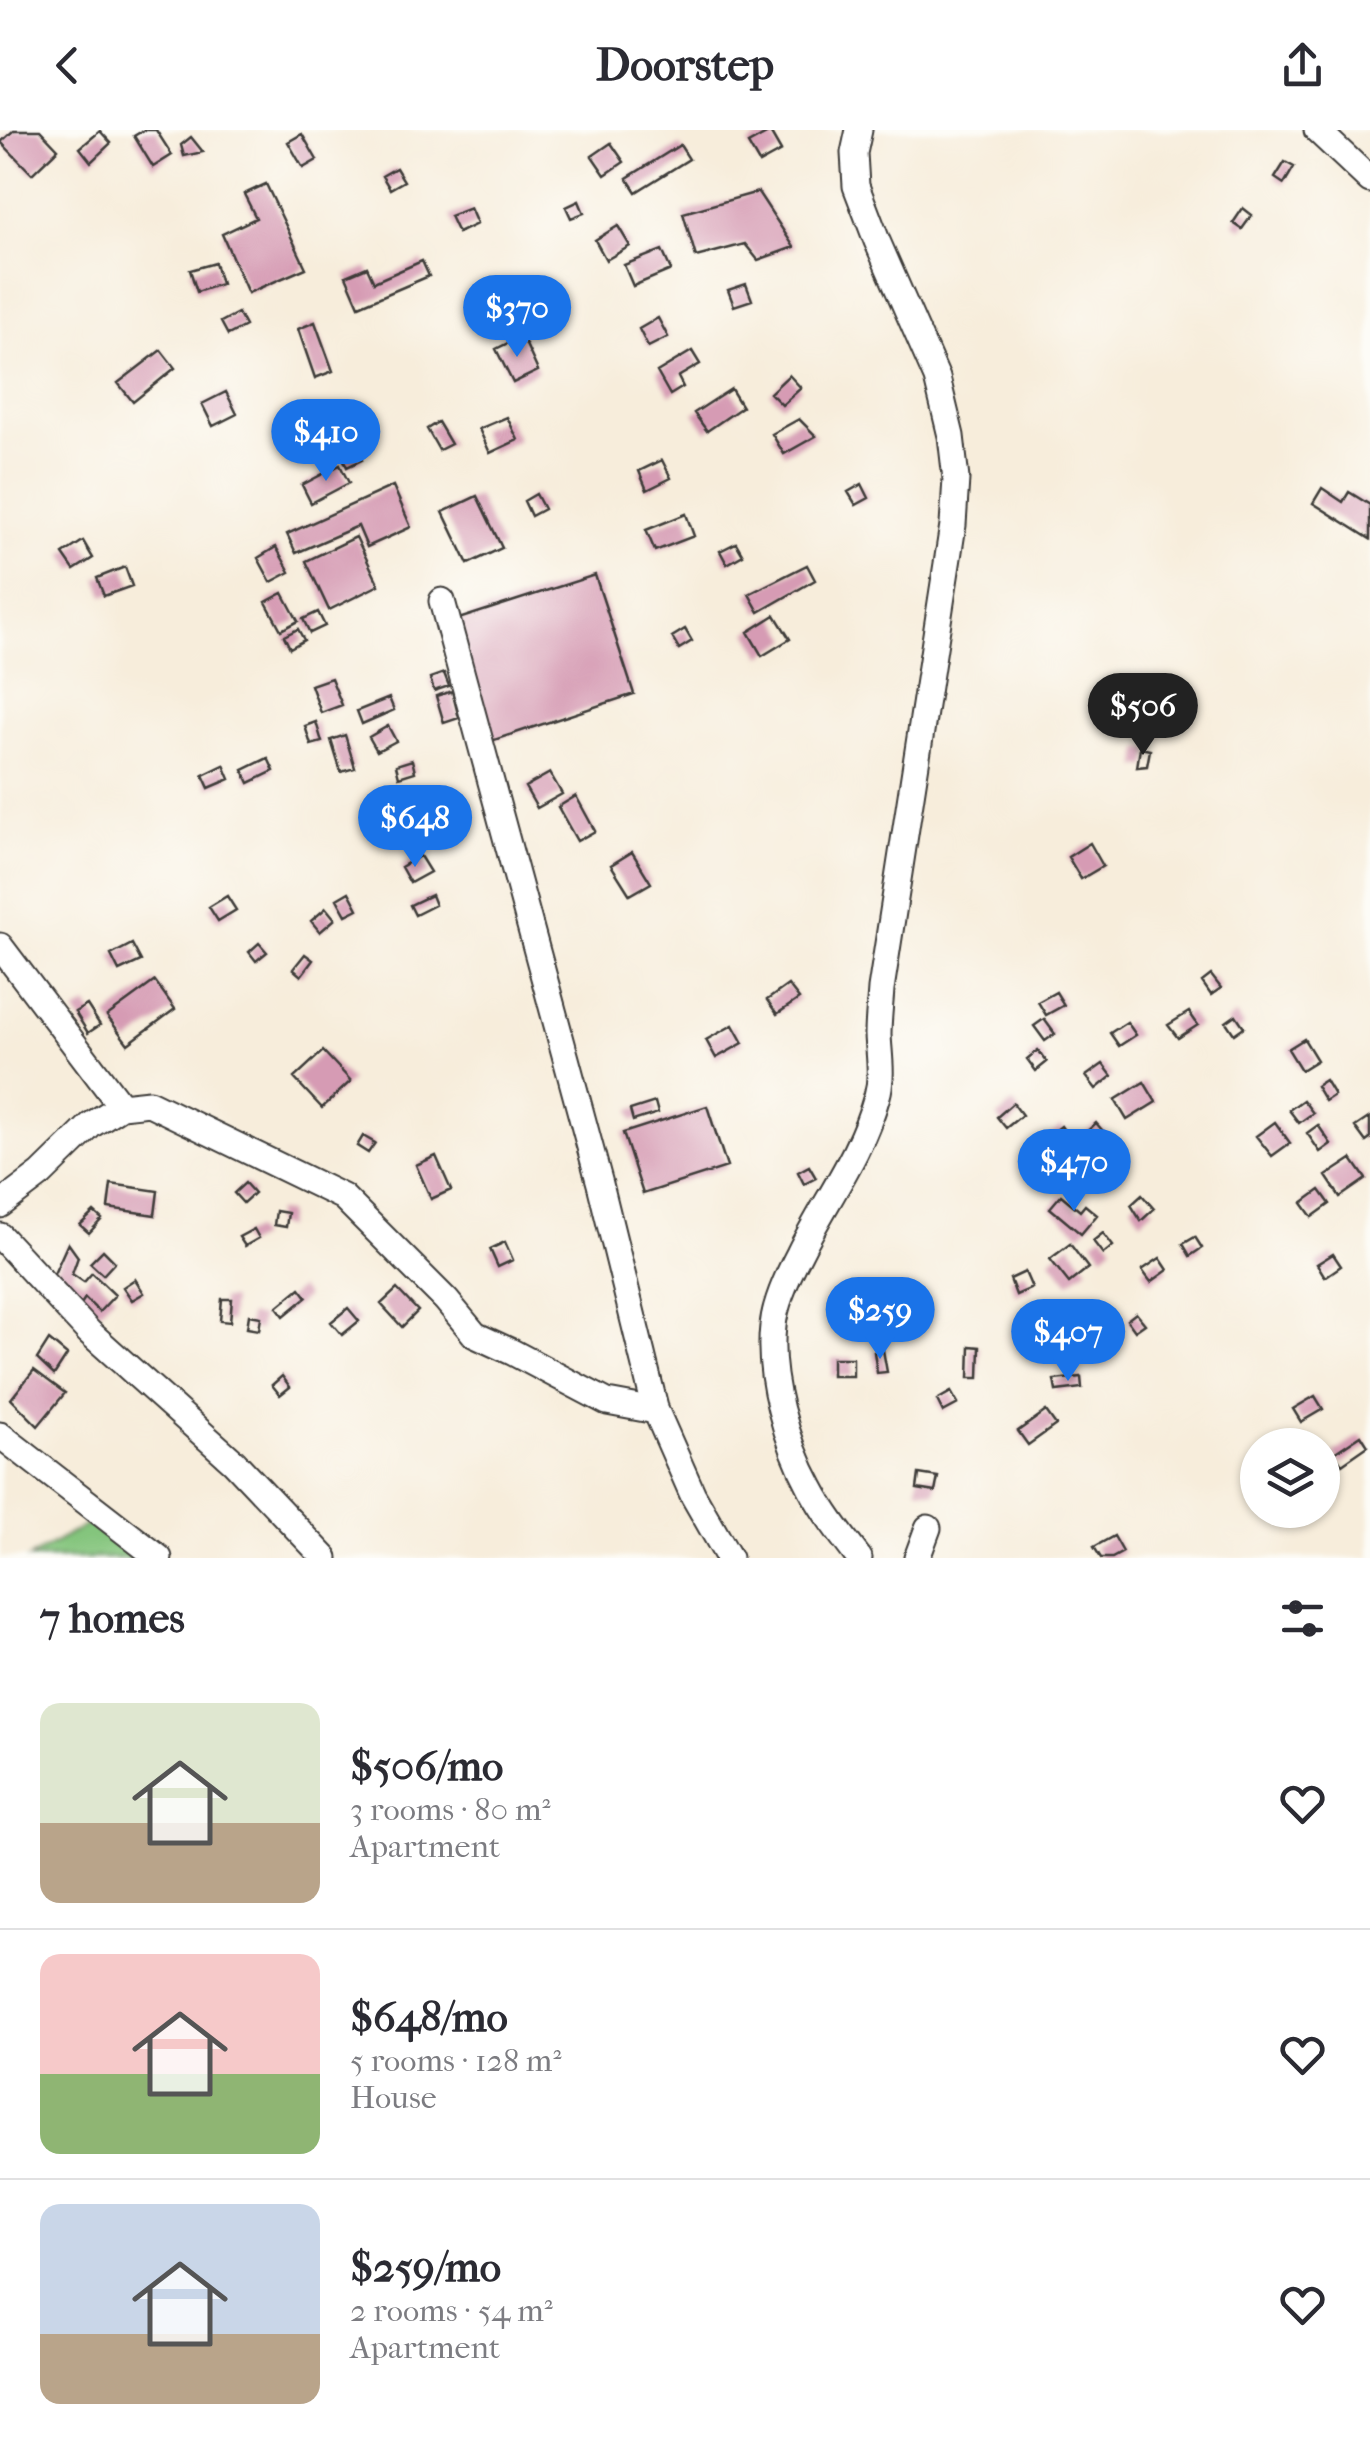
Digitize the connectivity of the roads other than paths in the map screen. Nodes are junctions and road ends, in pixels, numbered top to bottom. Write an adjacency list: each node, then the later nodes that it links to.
1 (858, 130): 15 (street)
2 (1317, 130): 3 (street)
3 (1370, 180)
4 (442, 601): 9 (street)
5 (0, 946): 6 (street)
6 (121, 1106): 7 (street); 9 (street)
7 (0, 1205)
8 (0, 1236): 13 (street)
9 (656, 1411): 14 (street)
10 (0, 1435): 12 (street)
11 (928, 1528): 16 (street)
12 (159, 1558)
13 (325, 1558)
14 (730, 1558)
15 (858, 1558)
16 (917, 1558)

